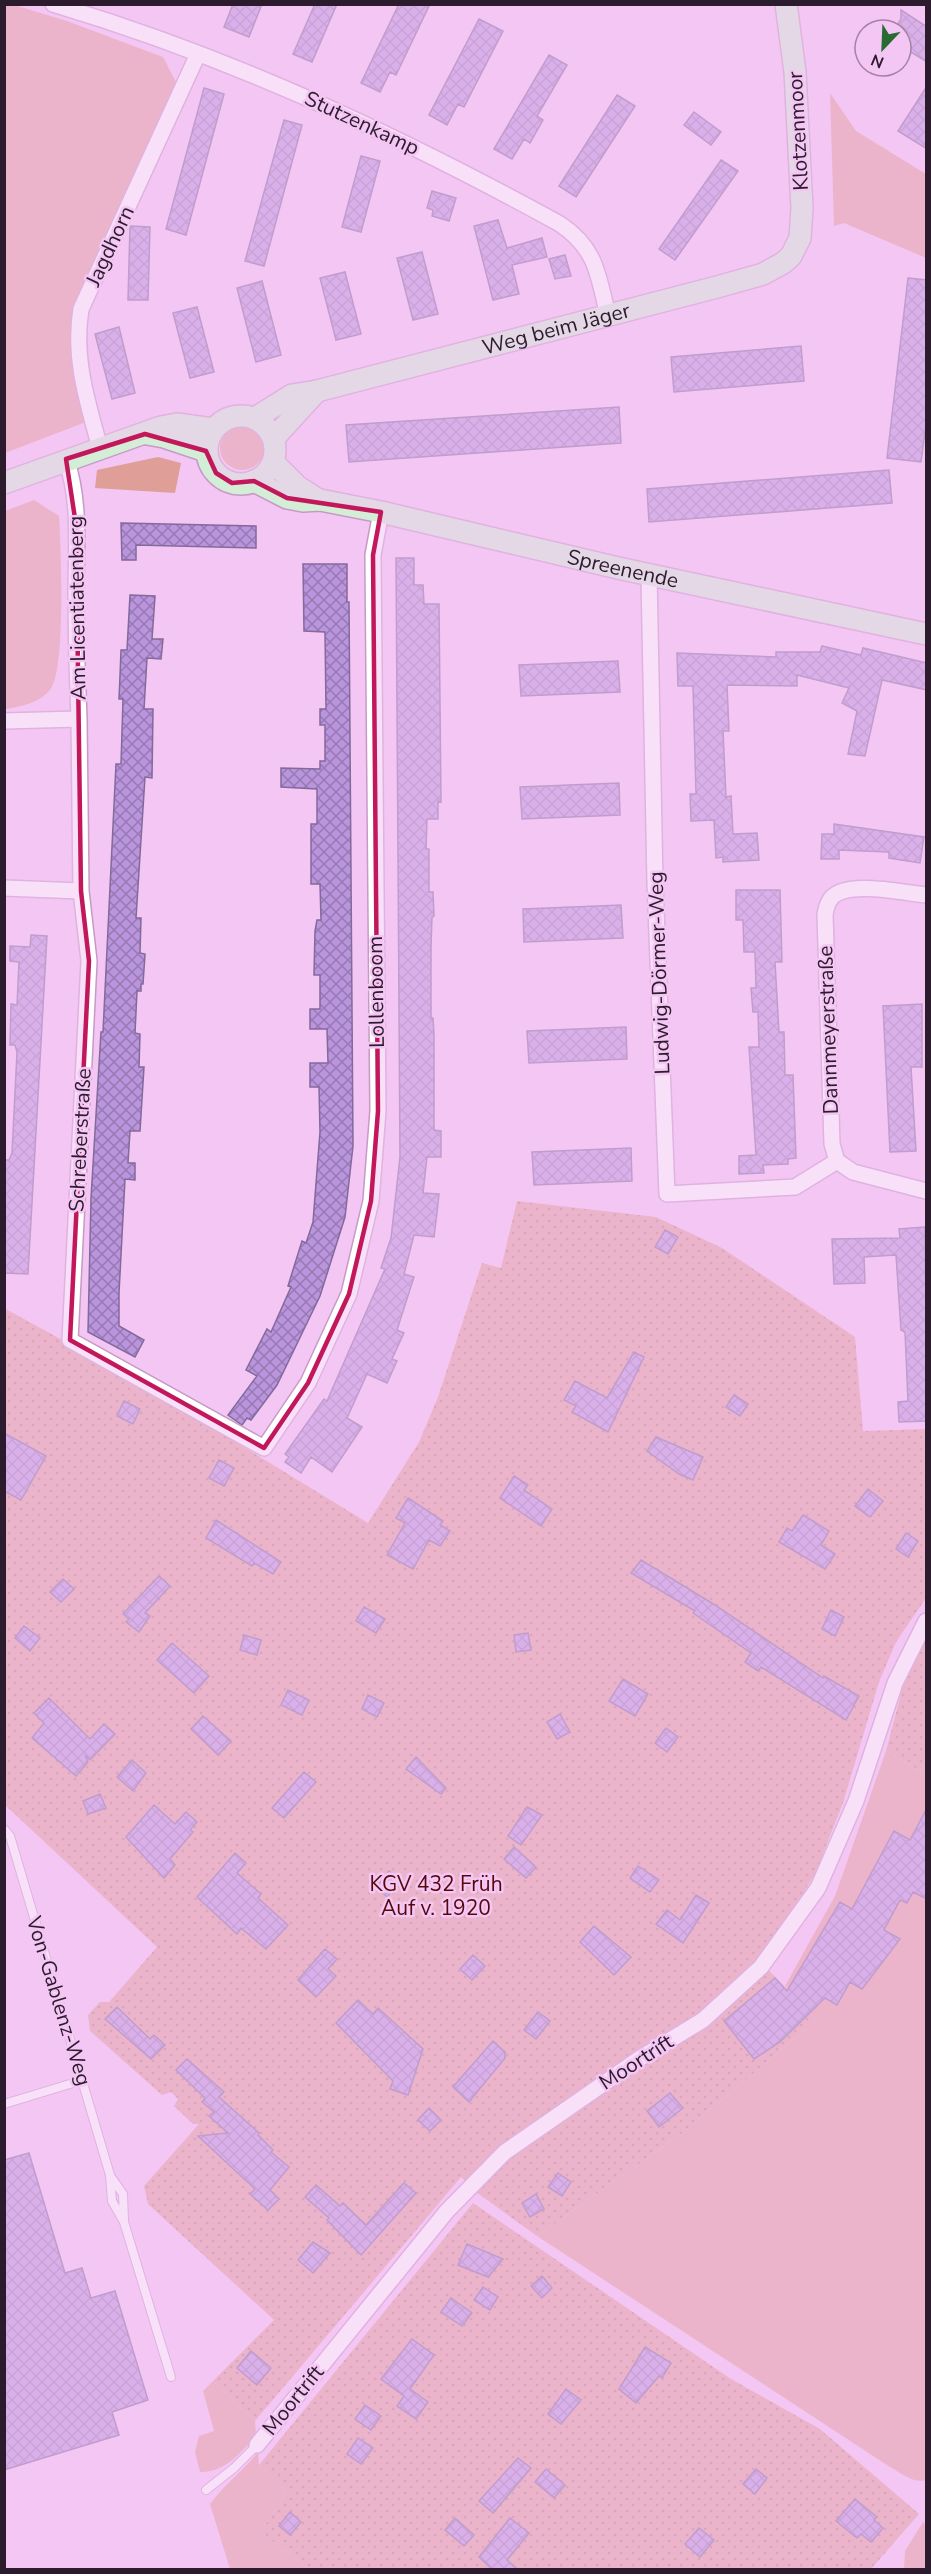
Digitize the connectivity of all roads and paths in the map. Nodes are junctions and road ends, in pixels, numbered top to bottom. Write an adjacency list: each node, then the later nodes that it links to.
1 (786, 4): 4 (street, Klotzenmoor)
2 (53, 5): 3 (street, Stutzenkamp)
3 (198, 54): 5 (street, Stutzenkamp); 11 (street, Jagdhorn)
4 (791, 256): 5 (street, Weg beim Jäger)
5 (608, 315): 6 (street, Weg beim Jäger)
6 (317, 391): 7 (street, Weg beim Jäger); 10 (street)
7 (255, 418): 8 (street); 10 (street)
8 (213, 429): 9 (street); 12 (street)
9 (144, 434): 11 (street); 12 (street)
10 (274, 438): 14 (street)
11 (100, 447): 13 (street)
12 (206, 452): 15 (street)
13 (66, 459): 16 (street); 21 (street, Am Licentiatenberg)
14 (273, 462): 15 (street); 17 (street, Spreenende)
15 (254, 482): 17 (street, Spreenende)
16 (4, 483)
17 (320, 500): 18 (street, Spreenende)
18 (381, 512): 19 (street, Spreenende); 28 (street, Lollenboom)
19 (649, 574): 20 (street, Spreenende); 26 (street, Ludwig-Dörmer-Weg)
20 (927, 634)
21 (79, 719): 22 (street, Am Licentiatenberg); 24 (street, Schreberstraße)
22 (4, 721)
23 (4, 888): 24 (street)
24 (81, 891): 28 (street, Schreberstraße)
25 (927, 895): 26 (street, Dannmeyerstraße)
26 (837, 1161): 27 (street)
27 (927, 1191)
28 (264, 1448)
29 (927, 1621): 34 (street, Moortrift)
30 (4, 1829): 31 (lane, Von-Gablenz-Weg)
31 (83, 2080): 32 (lane); 33 (lane, Von-Gablenz-Weg)
32 (4, 2104)
33 (171, 2377)
34 (257, 2445): 35 (lane)
35 (206, 2490)

